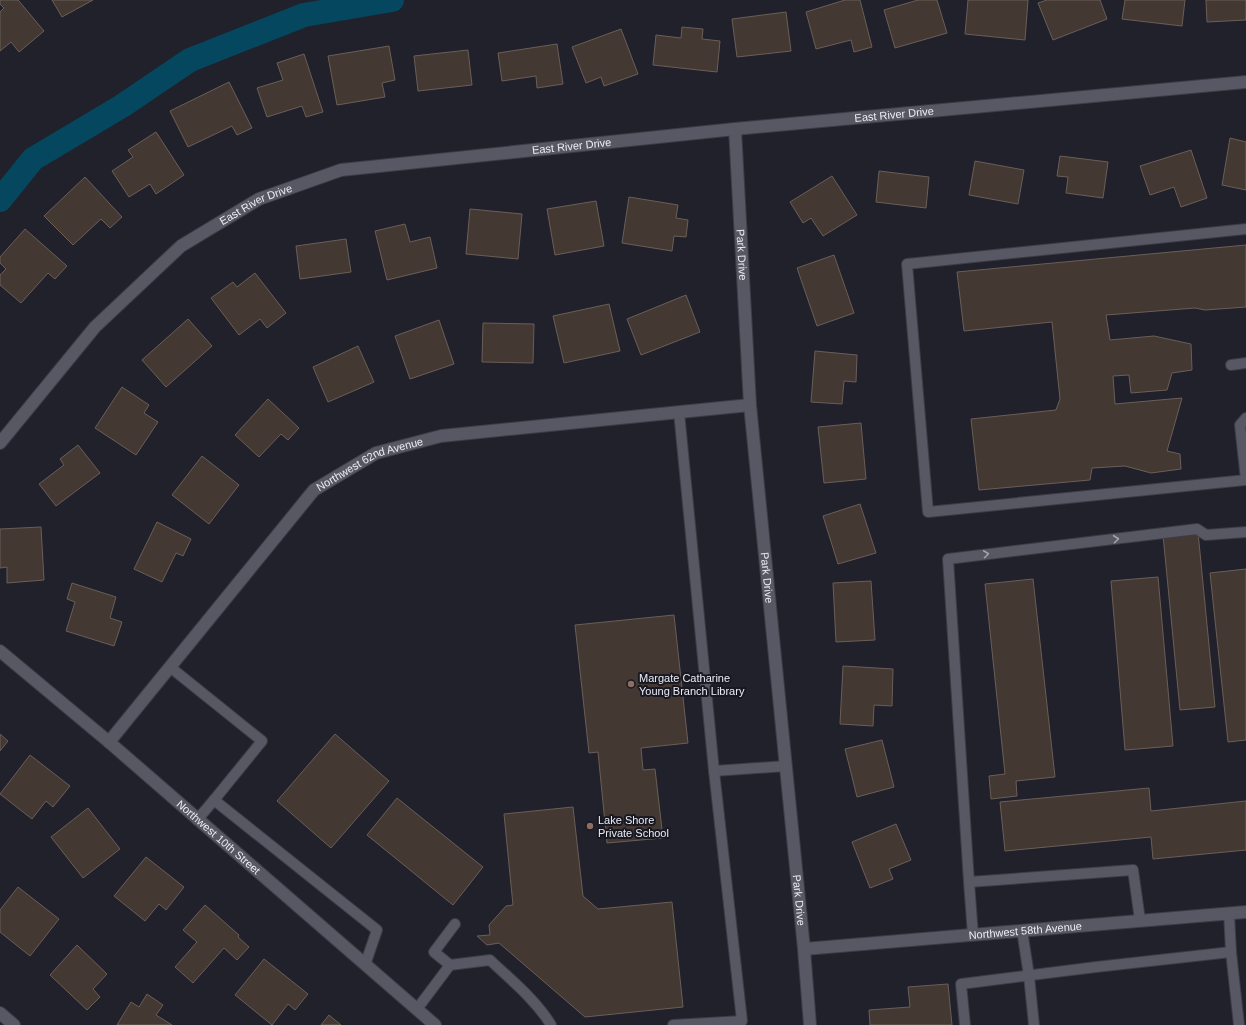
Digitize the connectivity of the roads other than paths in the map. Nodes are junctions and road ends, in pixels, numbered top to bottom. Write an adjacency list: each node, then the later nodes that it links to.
1 (1246, 82): 2 (street, East River Drive)
2 (734, 129): 6 (street, Park Drive); 9 (street, East River Drive)
3 (1246, 229): 8 (lane)
4 (1246, 363): 5 (lane)
5 (1231, 365)
6 (750, 405): 7 (street, Northwest 62nd Avenue); 14 (street, Park Drive)
7 (679, 412): 12 (street, Northwest 62nd Avenue); 15 (lane)
8 (1246, 418)
9 (0, 443)
10 (1246, 532): 18 (lane, one-way to 10)
11 (0, 651): 13 (street, Northwest 10th Street)
12 (170, 667): 13 (street, Northwest 62nd Avenue); 16 (lane)
13 (109, 742): 17 (street, Northwest 10th Street)
14 (786, 766): 15 (lane); 25 (street, Park Drive)
15 (714, 771): 35 (lane)
16 (214, 800): 17 (lane); 27 (lane)
17 (198, 820): 27 (street, Northwest 10th Street)
18 (969, 882): 21 (lane); 24 (lane)
19 (1246, 912): 20 (street, Northwest 58th Avenue)
20 (1229, 913): 21 (street, Northwest 58th Avenue); 26 (lane)
21 (1140, 920): 23 (street, Northwest 58th Avenue)
22 (455, 924): 28 (lane)
23 (1022, 930): 24 (street, Northwest 58th Avenue); 29 (lane)
24 (973, 935): 25 (street, Northwest 58th Avenue)
25 (804, 949): 36 (street, Park Drive)
26 (1231, 952): 29 (lane); 39 (lane)
27 (365, 965): 30 (street, Northwest 10th Street)
28 (450, 965): 30 (lane); 34 (lane)
29 (1029, 976): 37 (lane); 38 (lane)
30 (417, 1010): 33 (street, Northwest 10th Street)
31 (0, 1013): 32 (street)
32 (14, 1025)
33 (434, 1025)
34 (551, 1025)
35 (673, 1025)
36 (810, 1025)
37 (965, 1025)
38 (1034, 1025)
39 (1239, 1025)

